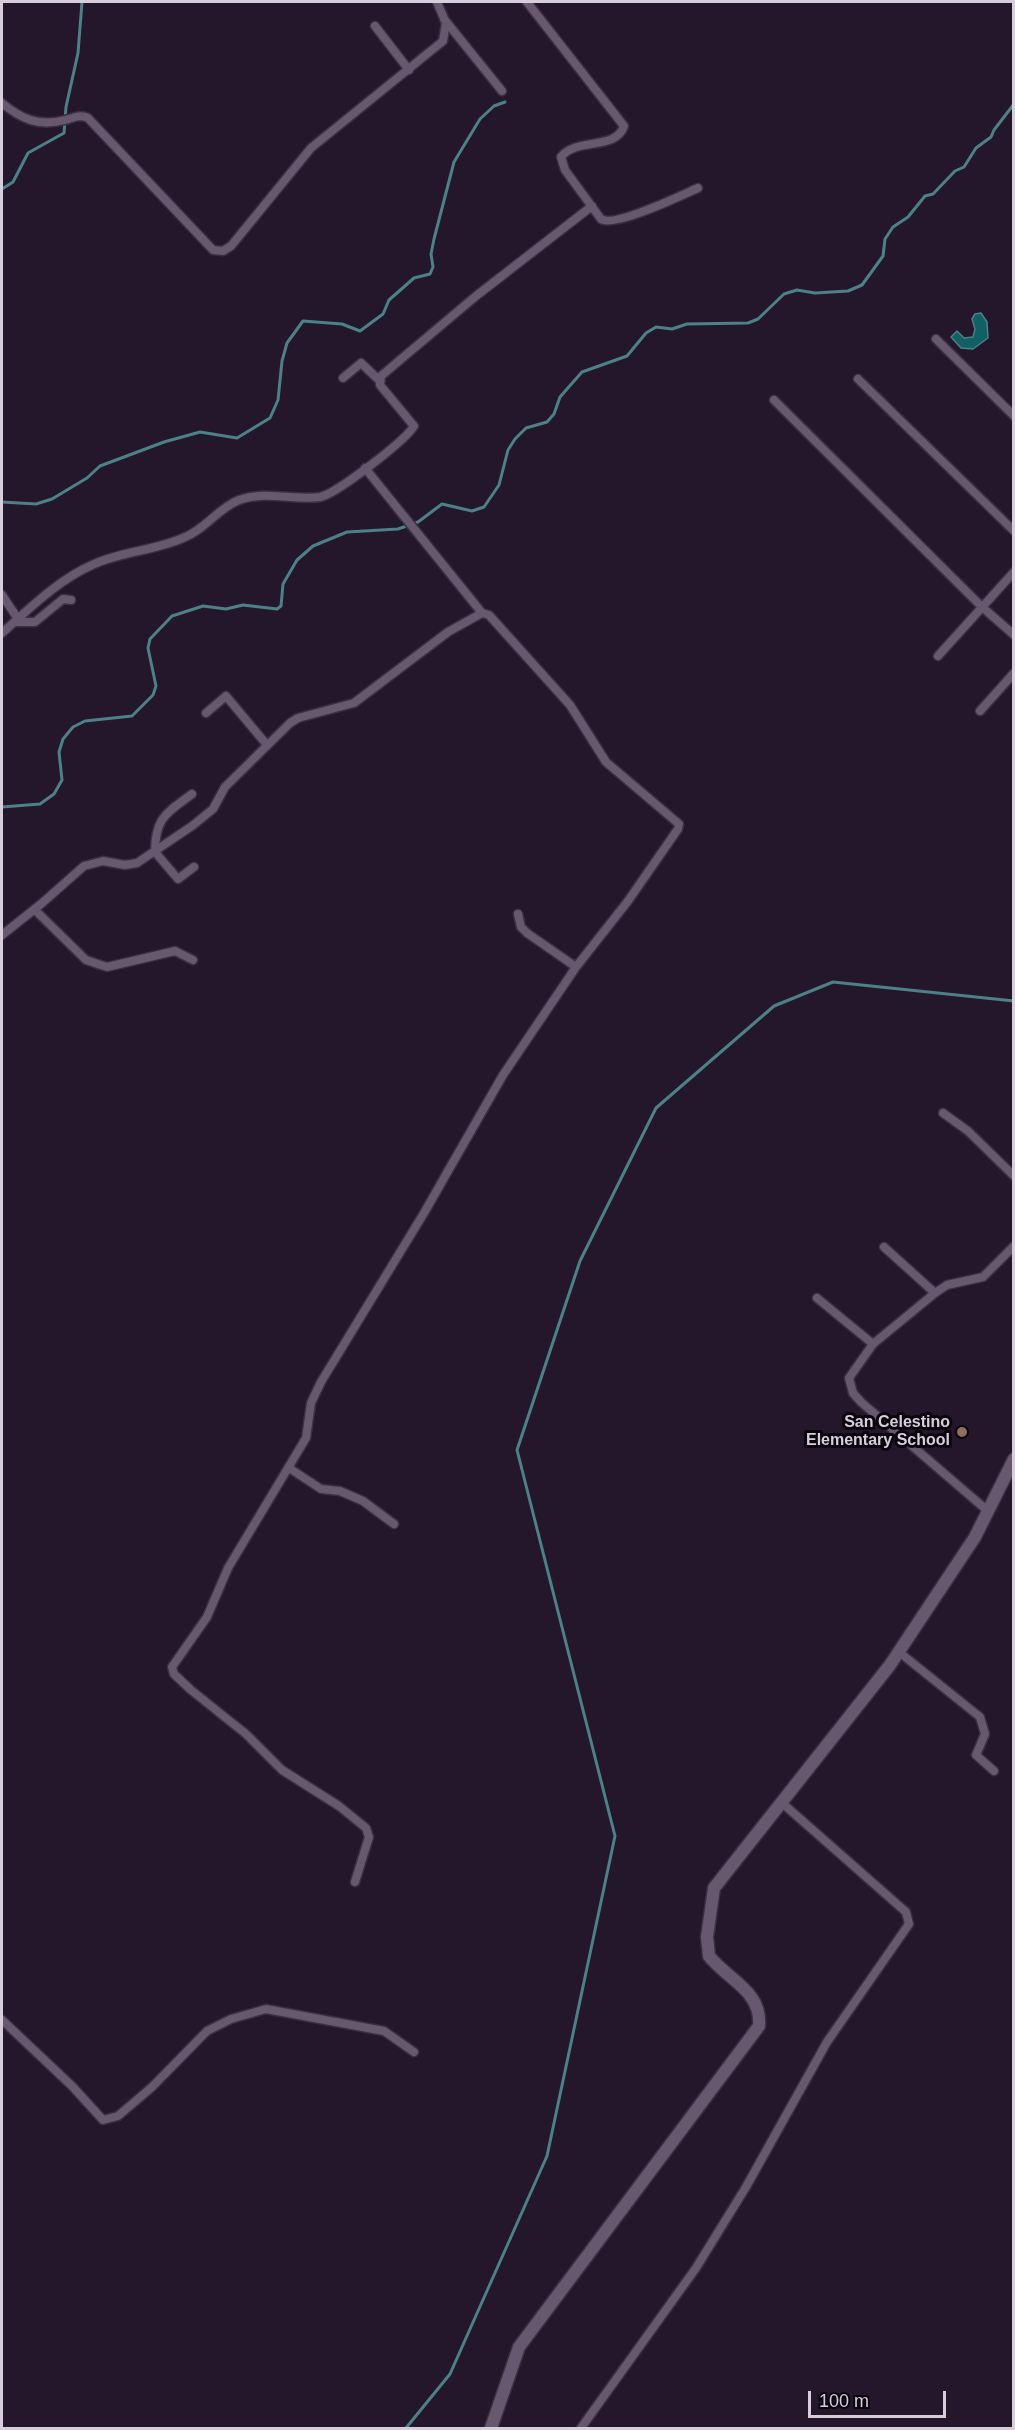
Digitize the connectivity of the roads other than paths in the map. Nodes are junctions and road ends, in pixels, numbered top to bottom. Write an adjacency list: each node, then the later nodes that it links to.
1 (437, 2): 3 (street)
2 (527, 2): 9 (street)
3 (444, 19): 5 (street); 6 (street)
4 (375, 26): 5 (street)
5 (409, 70): 7 (street)
6 (502, 92)
7 (2, 103)
8 (698, 188): 9 (street)
9 (592, 206): 13 (street)
10 (936, 339): 15 (street)
11 (343, 378): 13 (street)
12 (858, 379): 17 (street)
13 (379, 380): 16 (street)
14 (774, 400): 21 (street)
15 (1014, 416)
16 (365, 468): 22 (street); 23 (street)
17 (1014, 531)
18 (1014, 572): 21 (street)
19 (2, 595): 23 (street)
20 (71, 600): 23 (street)
21 (981, 606): 25 (street); 26 (street)
22 (482, 613): 30 (street); 38 (street)
23 (16, 620): 24 (street)
24 (2, 633)
25 (1014, 635)
26 (938, 656)
27 (1014, 673): 28 (street)
28 (980, 711)
29 (206, 713): 30 (street)
30 (267, 745): 32 (street)
31 (192, 794): 32 (street)
32 (154, 852): 33 (street); 34 (street)
33 (194, 867)
34 (34, 910): 36 (street); 37 (street)
35 (518, 914): 38 (street)
36 (2, 935)
37 (193, 960)
38 (576, 967): 47 (street)
39 (943, 1113): 40 (street)
40 (1014, 1176)
41 (1014, 1245): 43 (street)
42 (884, 1246): 43 (street)
43 (935, 1293): 45 (street)
44 (817, 1298): 45 (street)
45 (873, 1344): 48 (street)
46 (1014, 1459): 48 (main road)
47 (289, 1468): 49 (street); 53 (street)
48 (989, 1512): 50 (main road)
49 (394, 1524)
50 (899, 1652): 51 (street); 52 (main road)
51 (994, 1772)
52 (781, 1802): 56 (main road); 57 (street)
53 (355, 1882)
54 (2, 2020): 55 (street)
55 (414, 2052)
56 (491, 2428)
57 (581, 2428)

